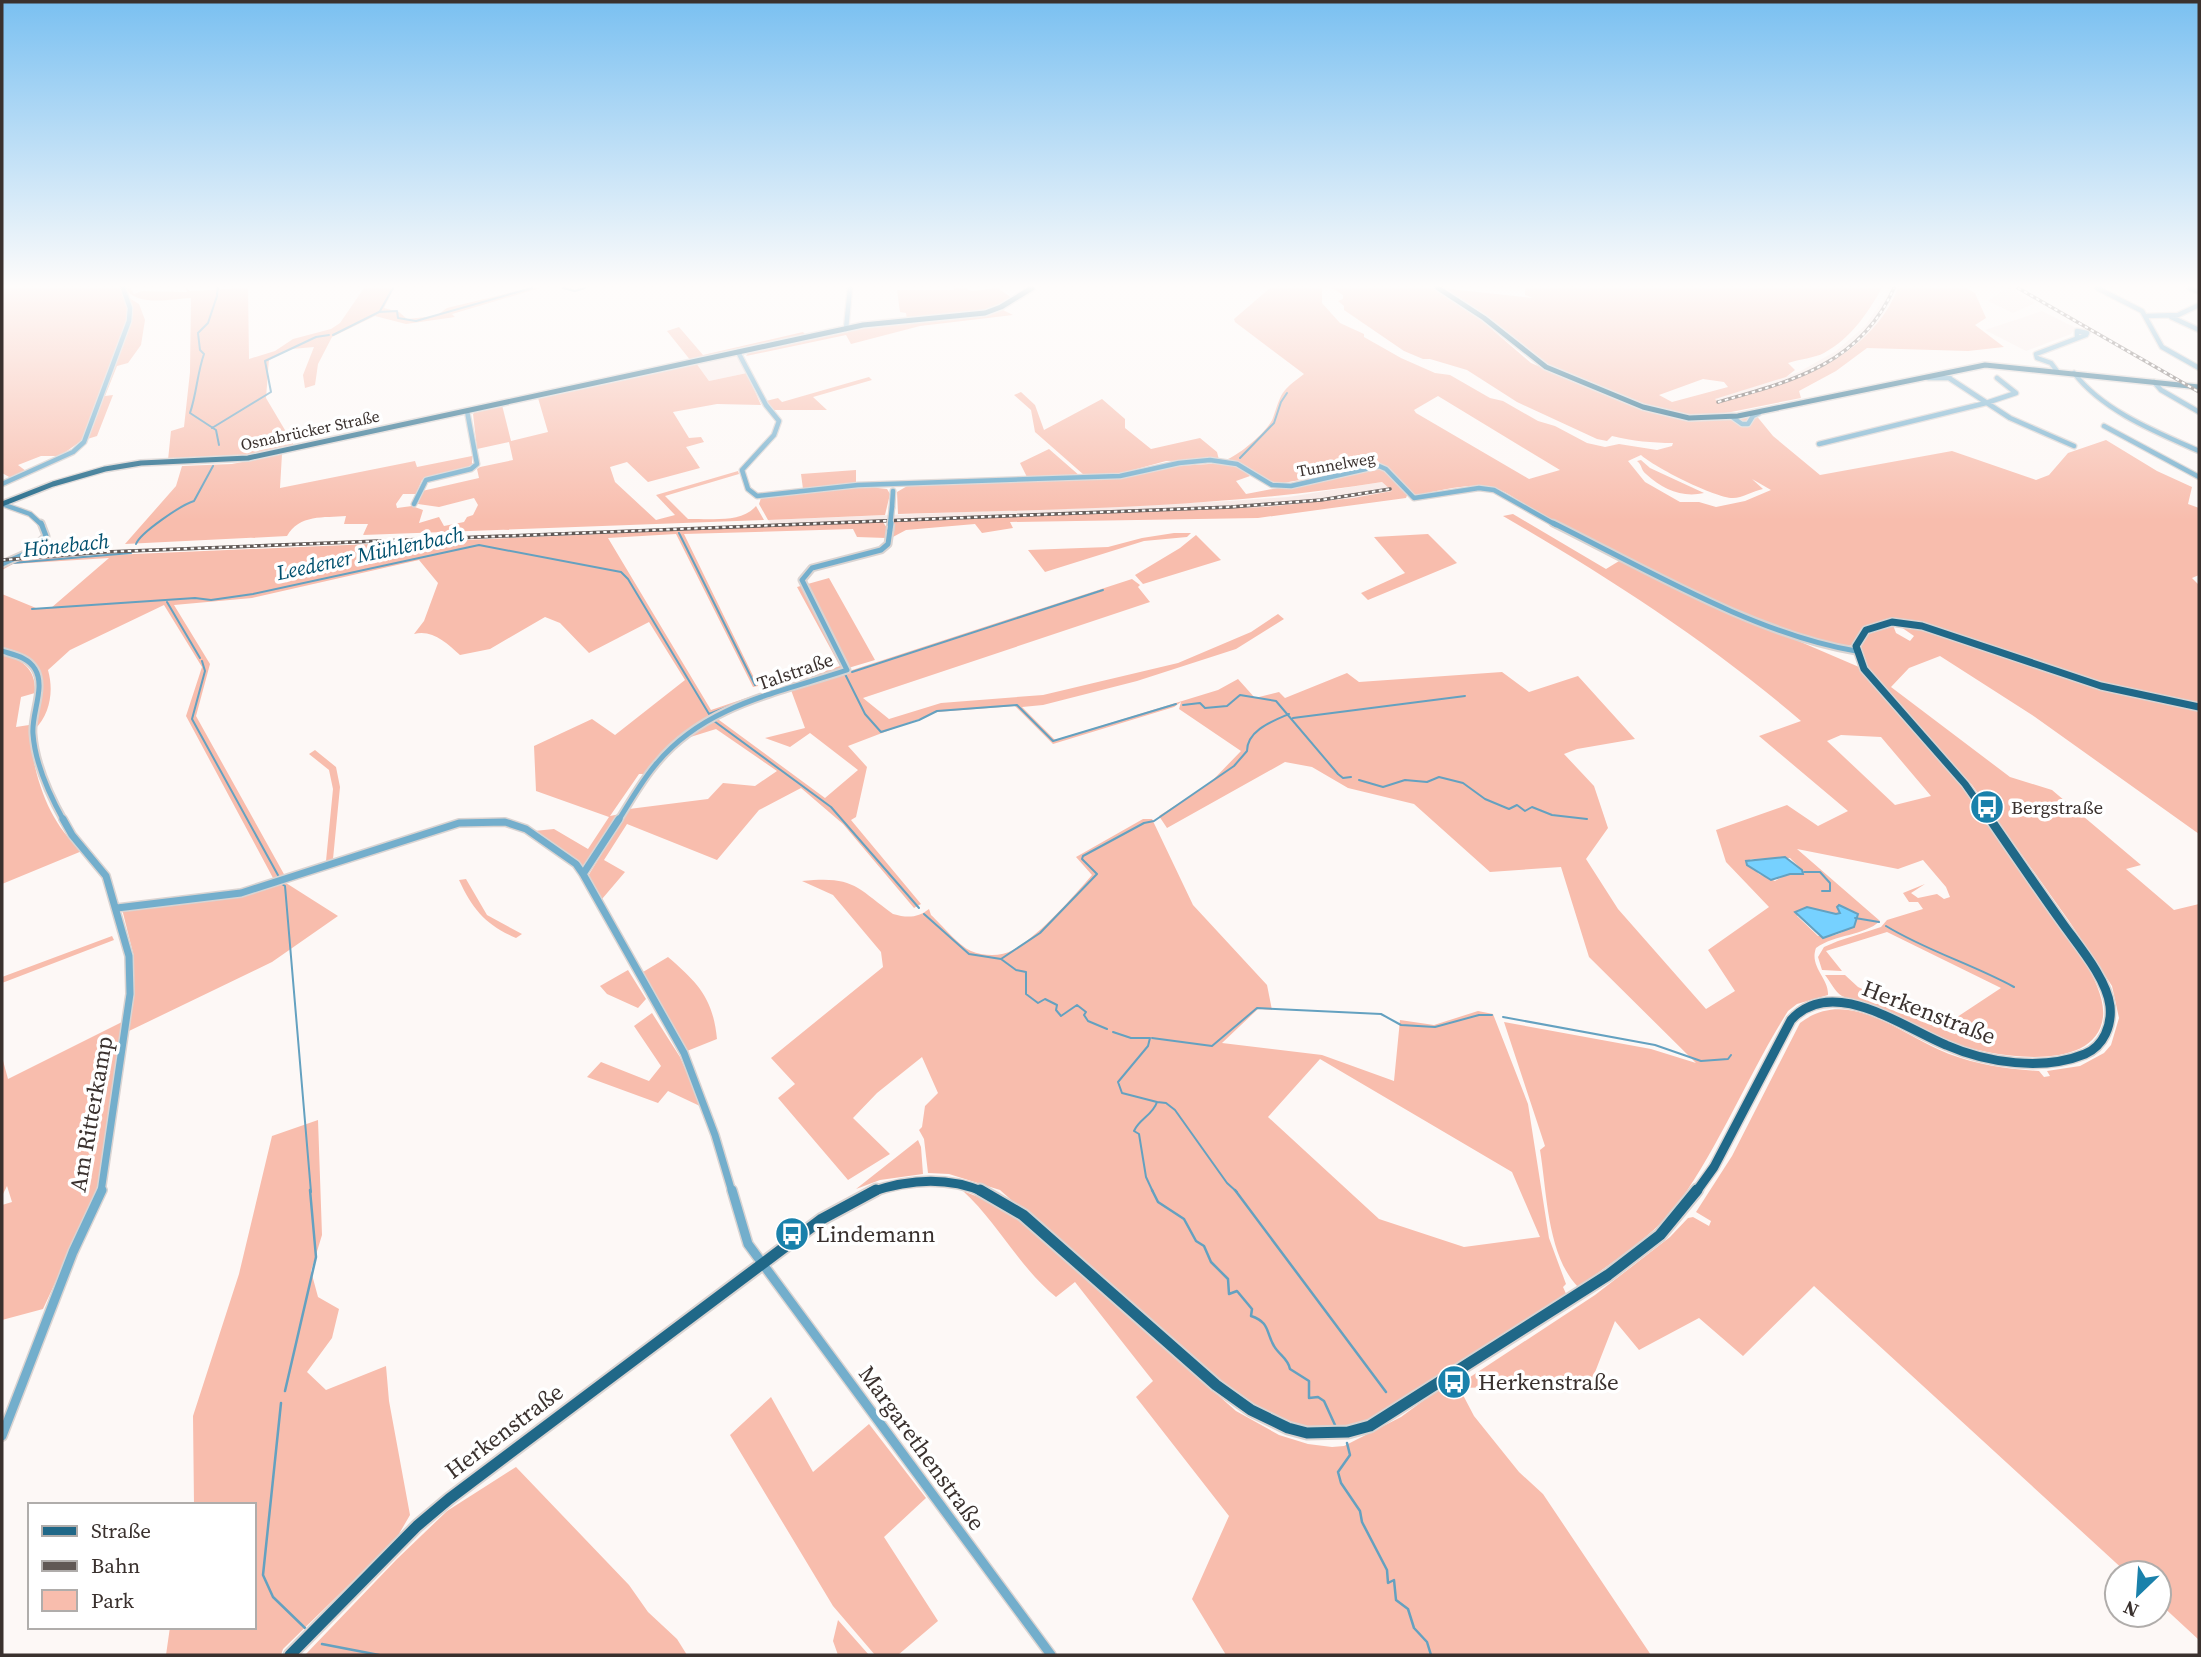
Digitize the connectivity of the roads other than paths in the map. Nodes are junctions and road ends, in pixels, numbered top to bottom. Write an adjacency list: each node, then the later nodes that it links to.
1 (113, 365): 24 (street)
2 (677, 365): 16 (main road, Osnabrücker Straße)
3 (745, 365): 25 (street)
4 (1543, 365): 18 (main road)
5 (1985, 365): 9 (main road)
6 (2004, 365): 8 (main road)
7 (2054, 365): 8 (street)
8 (2057, 371): 10 (main road)
9 (1942, 373): 11 (street); 18 (main road)
10 (2074, 373): 13 (main road); 22 (street)
11 (1950, 378): 15 (street); 18 (street)
12 (1997, 378): 15 (street)
13 (2154, 382): 14 (main road); 17 (street)
14 (2199, 387)
15 (1986, 403): 20 (street); 21 (street)
16 (467, 411): 28 (main road, Osnabrücker Straße); 29 (street)
17 (2199, 412)
18 (1732, 417)
19 (2104, 426): 23 (street)
20 (1819, 444)
21 (2074, 446)
22 (2199, 451)
23 (2199, 477)
24 (2, 484)
25 (884, 484): 26 (street); 27 (street)
26 (906, 484): 27 (street); 32 (street, Tunnelweg)
27 (893, 491): 34 (street, Talstraße, bridge)
28 (2, 504): 30 (street)
29 (414, 504)
30 (2, 564)
31 (2, 651): 35 (street, Am Ritterkamp)
32 (1856, 651): 33 (main road); 36 (main road, Herkenstraße)
33 (2199, 707)
34 (583, 874): 35 (street); 36 (street)
35 (117, 908): 37 (street, Am Ritterkamp)
36 (762, 1264): 38 (main road, Herkenstraße); 39 (street, Margarethenstraße)
37 (2, 1436)
38 (290, 1655)
39 (1051, 1655)

